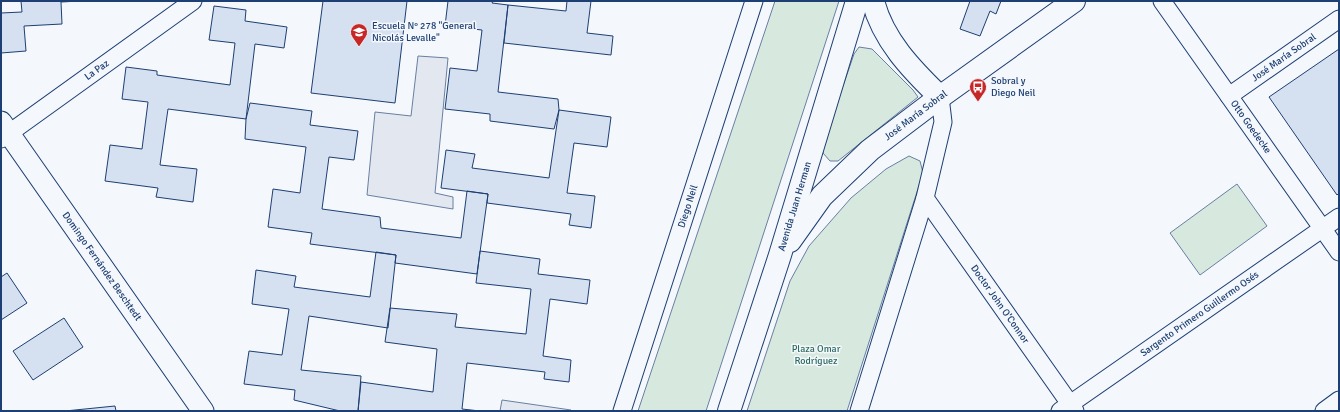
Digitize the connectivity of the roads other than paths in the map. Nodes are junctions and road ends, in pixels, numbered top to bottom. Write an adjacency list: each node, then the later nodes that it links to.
1 (193, 1): 10 (street, La Paz)
2 (754, 1): 19 (street, Diego Neil)
3 (858, 1): 15 (main road, Avenida Juan Herman)
4 (873, 1): 9 (main road)
5 (1074, 1): 9 (main road, José María Sobral)
6 (1162, 1): 8 (street, Otto Goedecke)
7 (1339, 19): 8 (street, José María Sobral)
8 (1229, 96): 13 (street, Otto Goedecke)
9 (940, 97): 11 (street); 15 (main road, José María Sobral)
10 (4, 132): 18 (street, Domingo Fernández Beschtedt)
11 (925, 198): 17 (street, Doctor John O'Connor); 21 (street)
12 (1339, 217): 13 (street, Sargento Primero Guillermo Osés)
13 (1322, 229): 14 (street, Otto Goedecke); 17 (street, Sargento Primero Guillermo Osés)
14 (1339, 252)
15 (780, 255): 20 (main road, Avenida Juan Herman)
16 (1339, 400): 22 (street)
17 (1068, 409)
18 (203, 411)
19 (622, 411)
20 (729, 411)
21 (859, 411)
22 (1324, 411)

